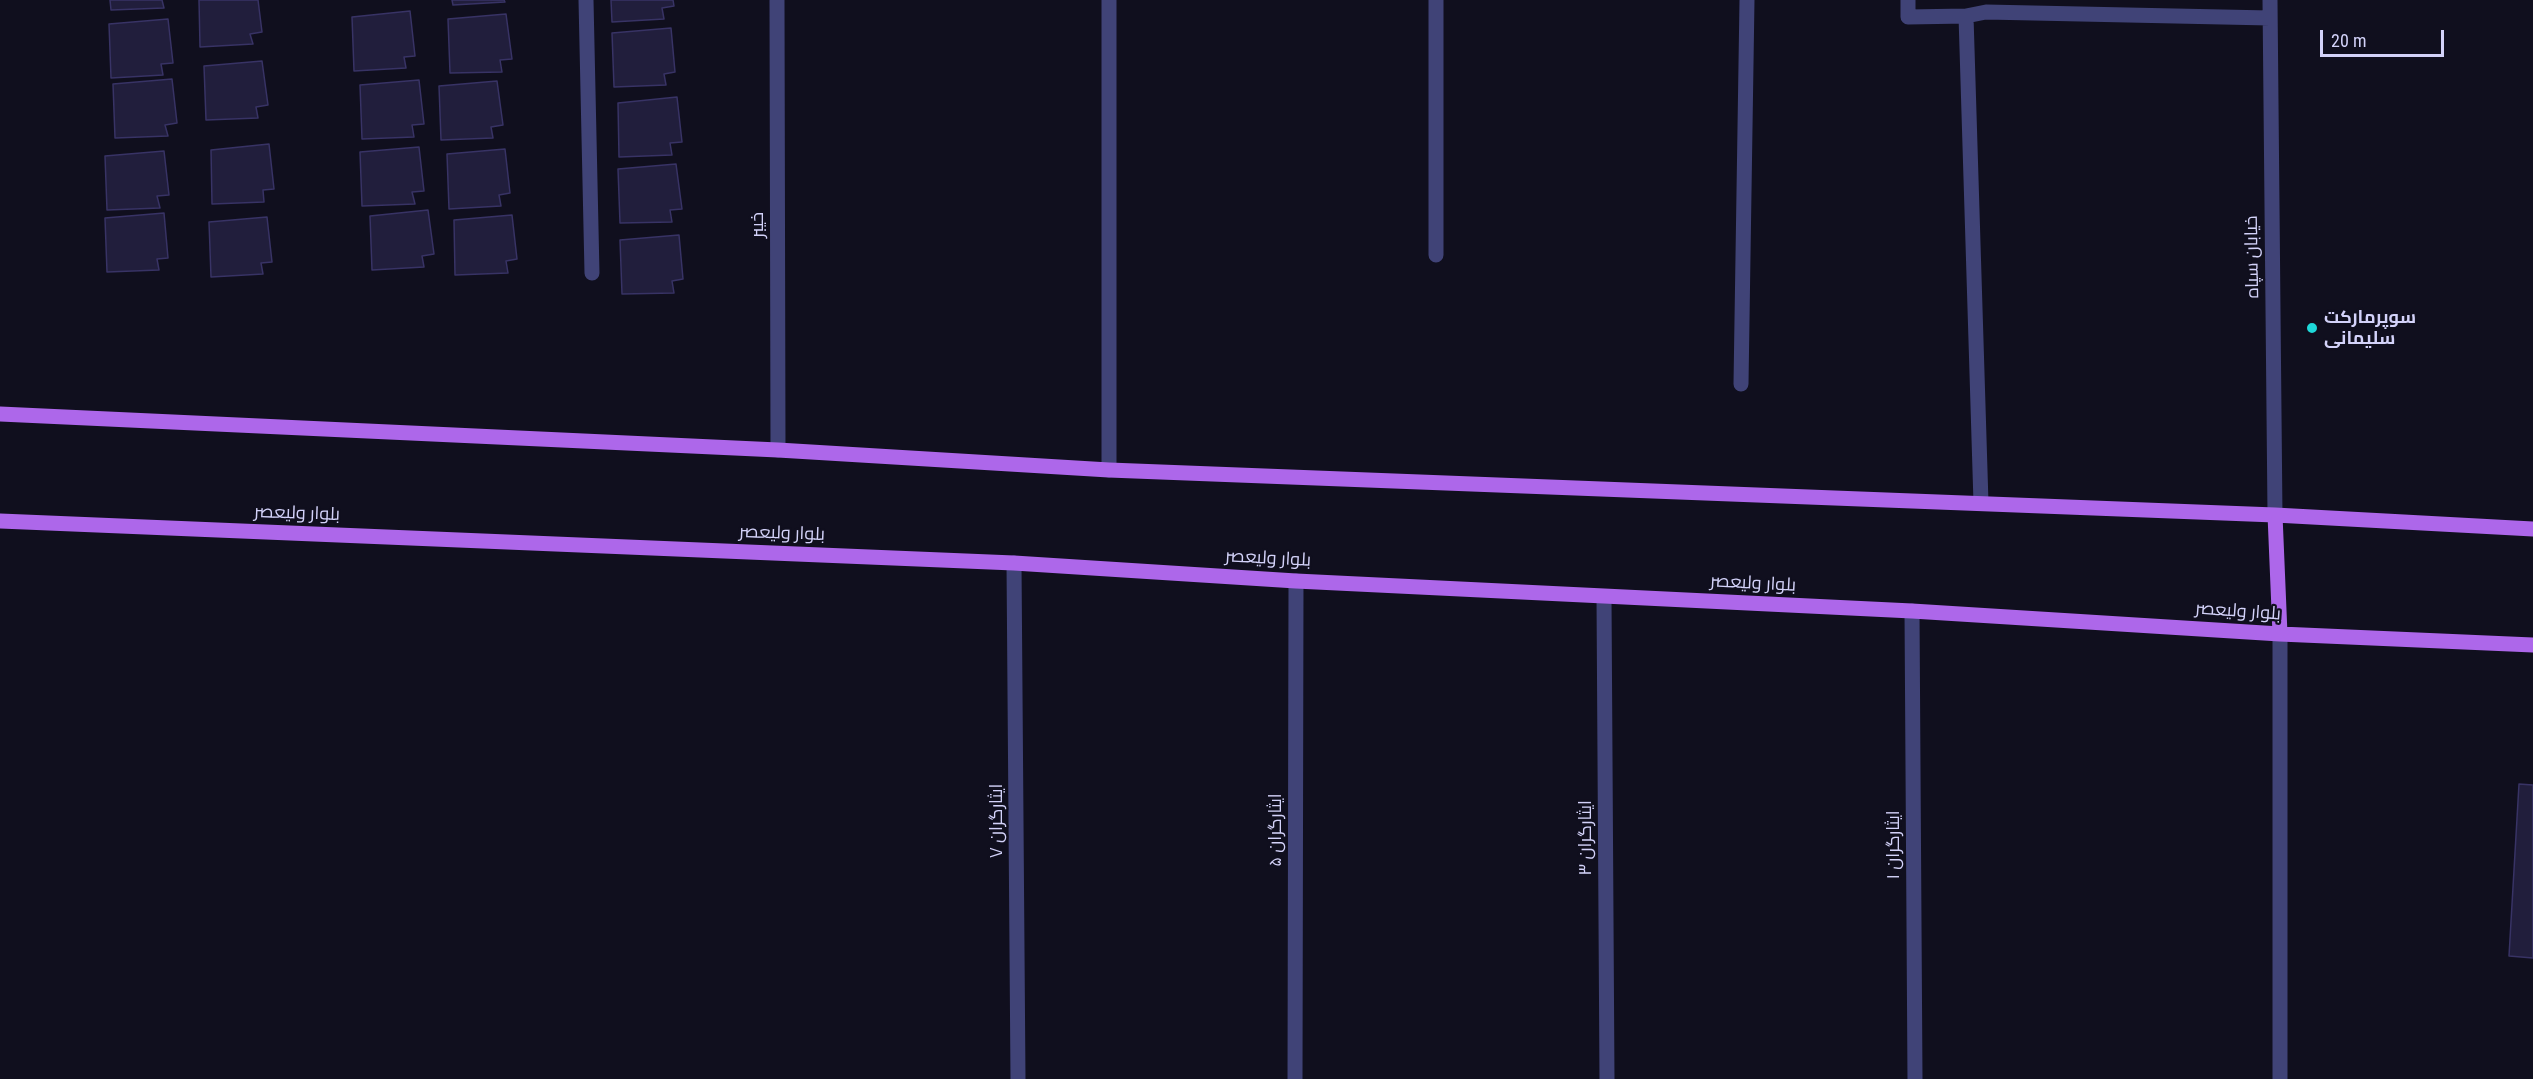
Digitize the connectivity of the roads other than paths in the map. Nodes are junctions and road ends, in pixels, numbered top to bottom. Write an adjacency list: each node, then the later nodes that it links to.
1 (586, 0): 11 (street)
2 (777, 0): 14 (street, خیبر)
3 (1109, 0): 15 (street)
4 (1436, 0): 10 (street)
5 (1747, 0): 12 (street)
6 (1908, 0): 8 (street)
7 (2270, 0): 9 (street, خیابان سپاه)
8 (1966, 16): 9 (street); 16 (street)
9 (2270, 18): 17 (street, خیابان سپاه)
10 (1436, 255)
11 (592, 273)
12 (1741, 384)
13 (0, 414): 14 (main road)
14 (778, 450): 15 (main road)
15 (1109, 470): 16 (main road)
16 (1981, 503): 17 (main road)
17 (2276, 514): 19 (main road); 24 (main road)
18 (0, 521): 20 (main road, بلوار ولیعصر)
19 (2533, 529)
20 (1014, 563): 21 (main road, بلوار ولیعصر); 26 (street, ایثارگران ۷)
21 (1296, 581): 22 (main road, بلوار ولیعصر); 27 (street, ایثارگران ۵)
22 (1604, 597): 23 (main road, بلوار ولیعصر); 28 (street, ایثارگران ۳)
23 (1912, 611): 24 (main road, بلوار ولیعصر); 29 (street, ایثارگران ۱)
24 (2280, 634): 25 (main road, بلوار ولیعصر); 30 (street)
25 (2533, 645)
26 (1018, 1079)
27 (1295, 1079)
28 (1606, 1079)
29 (1915, 1079)
30 (2280, 1079)

